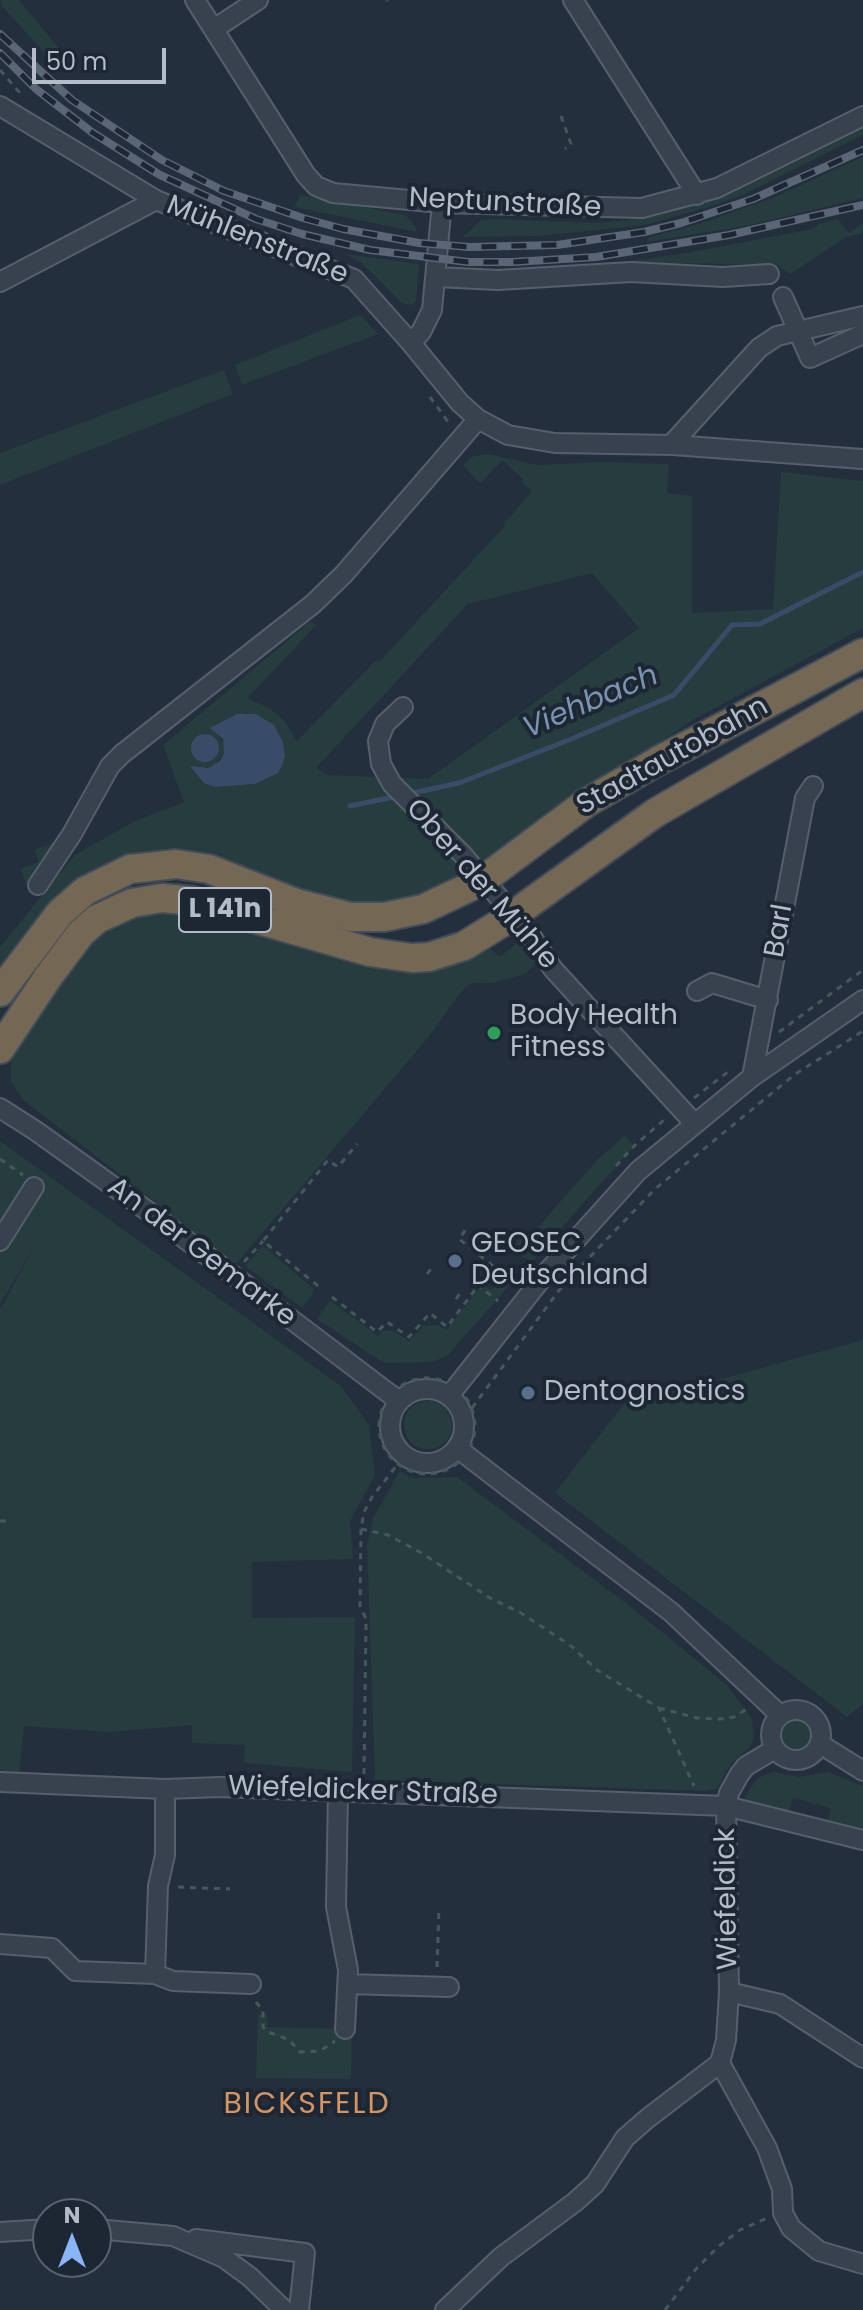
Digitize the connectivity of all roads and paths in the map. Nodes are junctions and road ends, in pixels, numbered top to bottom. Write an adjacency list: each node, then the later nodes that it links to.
1 (195, 0): 4 (street, Neptunstraße)
2 (258, 0): 4 (street)
3 (573, 0): 9 (street)
4 (214, 29): 11 (street, Neptunstraße)
5 (0, 106): 10 (street, Mühlenstraße)
6 (561, 116): 8 (path)
7 (863, 116): 9 (street, Neptunstraße)
8 (565, 149)
9 (697, 195): 11 (street, Neptunstraße)
10 (156, 200): 14 (street); 19 (street, Mühlenstraße)
11 (442, 203): 13 (street)
12 (769, 274): 13 (street)
13 (436, 277): 19 (street)
14 (0, 282)
15 (783, 297): 17 (street)
16 (863, 316): 17 (street)
17 (798, 330): 18 (street); 23 (street)
18 (863, 334)
19 (411, 343): 22 (street, Mühlenstraße)
20 (423, 387): 21 (path)
21 (445, 419)
22 (478, 419): 23 (street, Mühlenstraße); 29 (street)
23 (671, 445): 24 (street, Mühlenstraße)
24 (863, 459)
25 (863, 653): 30 (highway, Stadtautobahn / L 141n)
26 (863, 693): 37 (highway, Stadtautobahn / L 141n)
27 (403, 707): 40 (street, Ober der Mühle)
28 (813, 786): 33 (street, Barl)
29 (38, 885)
30 (28, 958): 32 (highway); 35 (highway)
31 (697, 991): 33 (street)
32 (0, 992)
33 (768, 1000): 38 (street, Barl)
34 (863, 1000): 38 (street)
35 (0, 1013)
36 (863, 1031): 58 (path)
37 (0, 1049)
38 (752, 1077): 40 (street)
39 (0, 1108): 57 (street, An der Gemarke)
40 (694, 1123): 56 (street)
41 (357, 1144): 46 (path)
42 (0, 1159): 43 (path)
43 (34, 1187): 45 (street)
44 (466, 1229): 53 (path)
45 (0, 1241)
46 (263, 1241): 47 (path); 51 (path)
47 (242, 1265)
48 (431, 1269): 49 (path)
49 (427, 1274)
50 (477, 1284): 55 (path, bridge)
51 (318, 1286)
52 (461, 1292): 54 (path)
53 (332, 1297)
54 (456, 1299)
55 (498, 1301)
56 (452, 1391): 57 (street); 57 (path); 58 (path); 59 (street)
57 (395, 1397): 60 (street); 60 (path)
58 (472, 1408): 59 (path)
59 (462, 1451): 60 (street); 60 (path); 64 (street)
60 (400, 1460): 63 (path)
61 (0, 1521): 62 (path)
62 (9, 1521)
63 (361, 1529): 65 (path); 73 (path)
64 (763, 1698): 65 (path); 66 (street)
65 (659, 1708): 74 (path)
66 (780, 1715): 67 (street); 68 (street)
67 (820, 1744): 68 (street); 69 (street)
68 (775, 1749): 75 (street)
69 (863, 1771)
70 (0, 1782): 71 (street, Wiefeldicker Straße)
71 (165, 1789): 72 (street, Wiefeldicker Straße); 77 (street)
72 (338, 1791): 73 (street, Wiefeldicker Straße); 83 (street)
73 (364, 1792): 74 (street, Wiefeldicker Straße)
74 (703, 1805): 75 (street, Wiefeldicker Straße)
75 (726, 1806): 76 (street, Wiefeldicker Straße); 85 (street, Wiefeldick)
76 (863, 1840)
77 (158, 1886): 78 (path); 81 (street)
78 (230, 1889)
79 (439, 1907): 84 (path)
80 (0, 1944): 81 (street)
81 (155, 1974): 82 (street)
82 (251, 1984): 86 (path)
83 (348, 1984): 84 (street); 86 (street)
84 (443, 1987)
85 (729, 1992): 87 (street, Wiefeldick); 88 (street, Wiefeldick)
86 (345, 2029)
87 (863, 2058)
88 (720, 2063): 89 (street); 97 (street)
89 (783, 2213): 94 (street); 98 (path)
90 (32, 2230): 92 (street)
91 (112, 2230): 93 (street)
92 (0, 2232)
93 (173, 2236): 95 (street); 96 (street)
94 (863, 2264)
95 (284, 2310)
96 (299, 2310)
97 (445, 2310)
98 (665, 2310)

